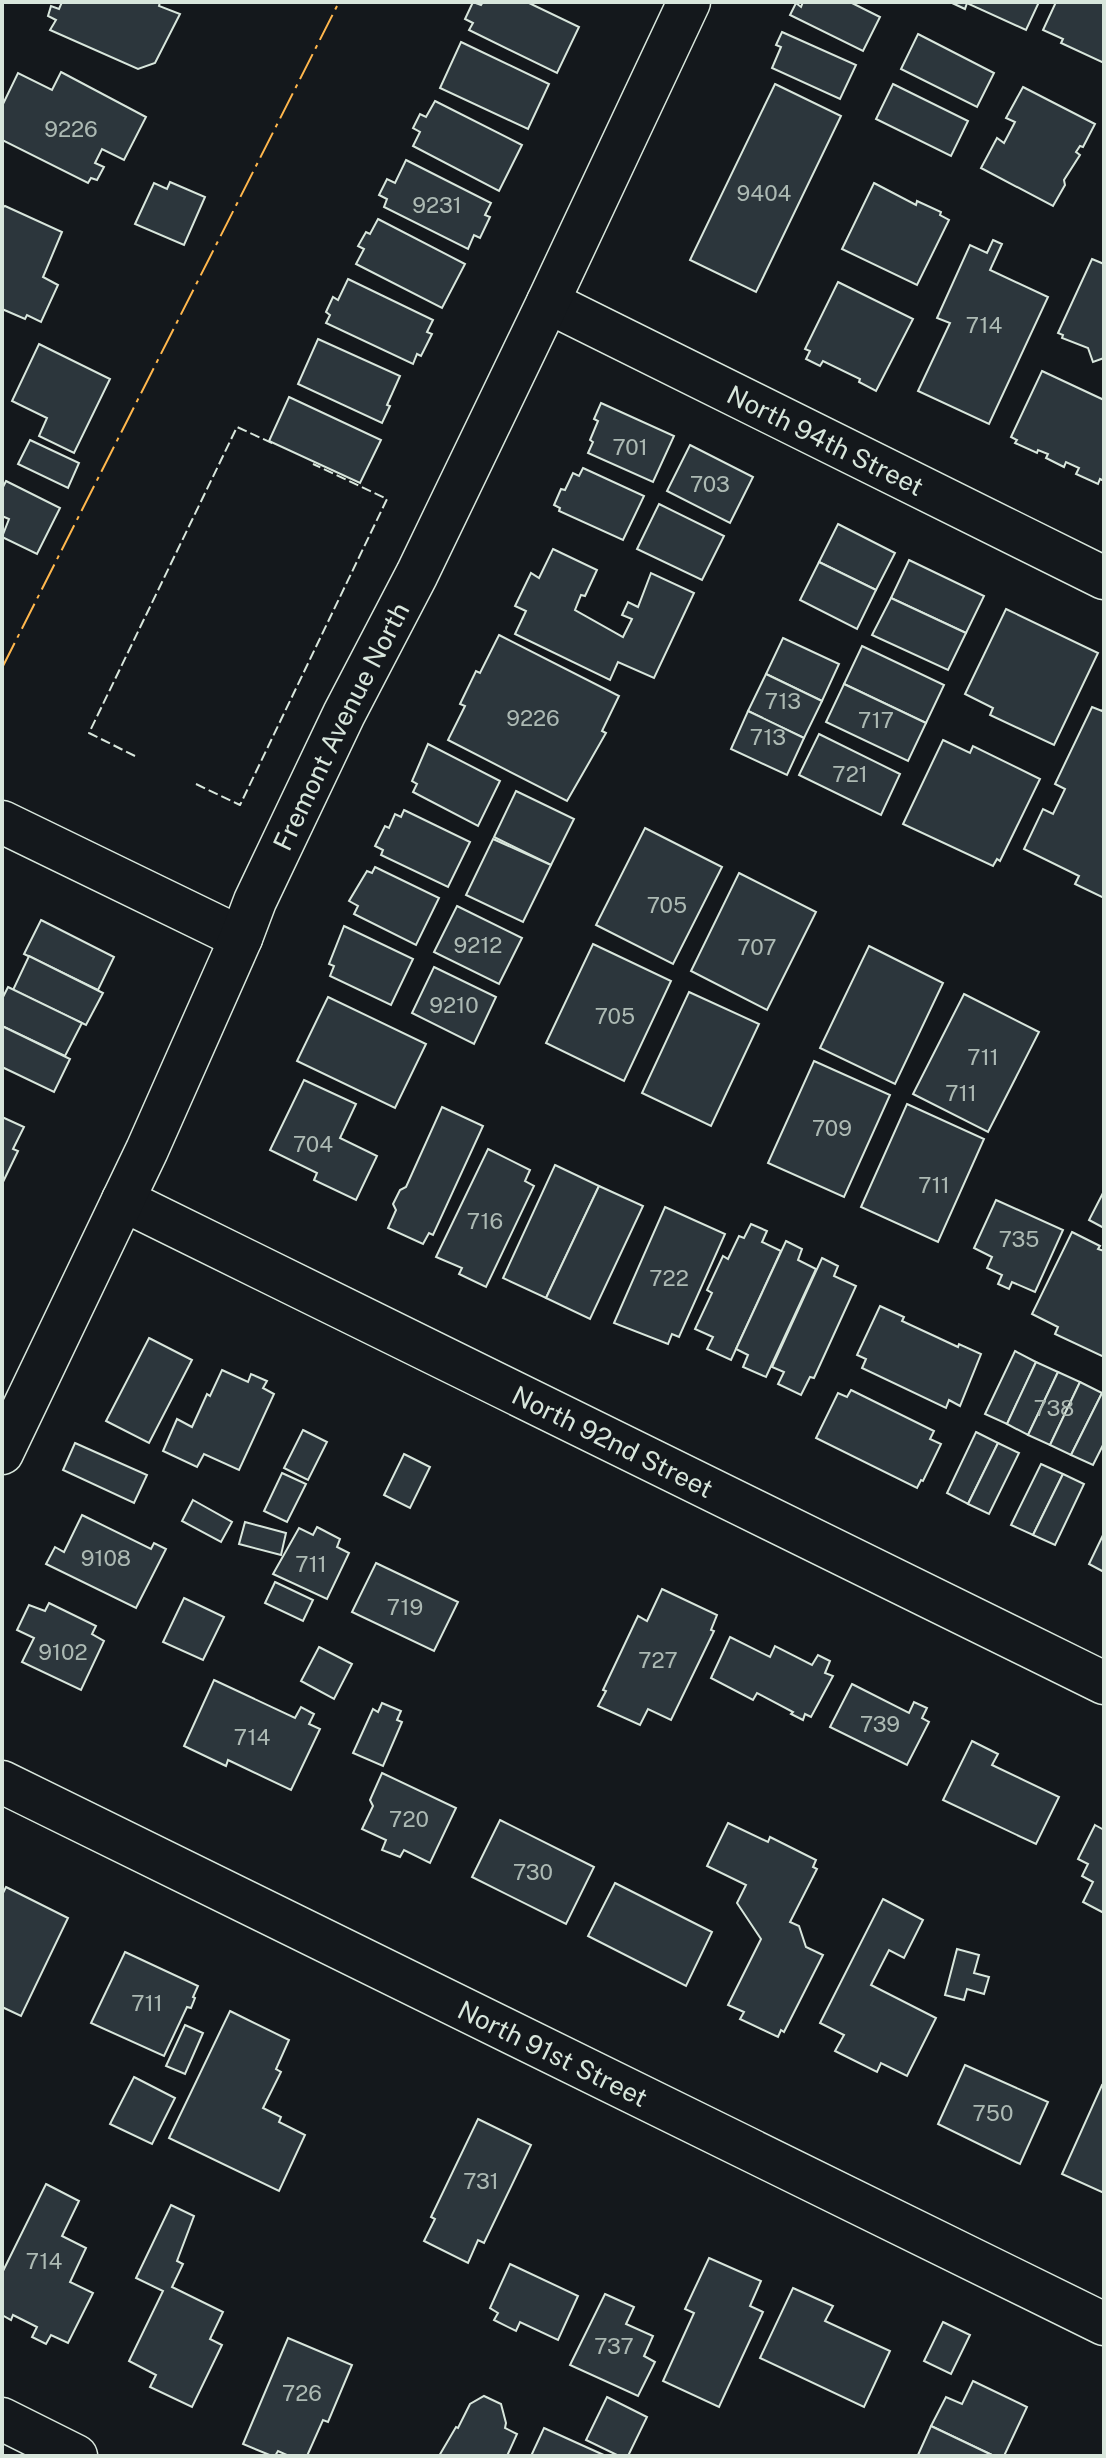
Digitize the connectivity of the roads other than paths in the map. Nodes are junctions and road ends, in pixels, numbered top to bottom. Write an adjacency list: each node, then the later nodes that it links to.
1 (689, 2): 2 (street, Fremont Avenue North)
2 (548, 302): 3 (street, North 94th Street); 5 (street, Fremont Avenue North)
3 (1104, 578)
4 (2, 822): 5 (street)
5 (241, 938): 6 (street, Fremont Avenue North)
6 (123, 1200): 7 (street, Fremont Avenue North); 8 (street, North 92nd Street)
7 (2, 1453)
8 (1104, 1683)
9 (2, 1782): 10 (street, North 91st Street)
10 (1104, 2324)
11 (2, 2419): 12 (street)
12 (76, 2456)

